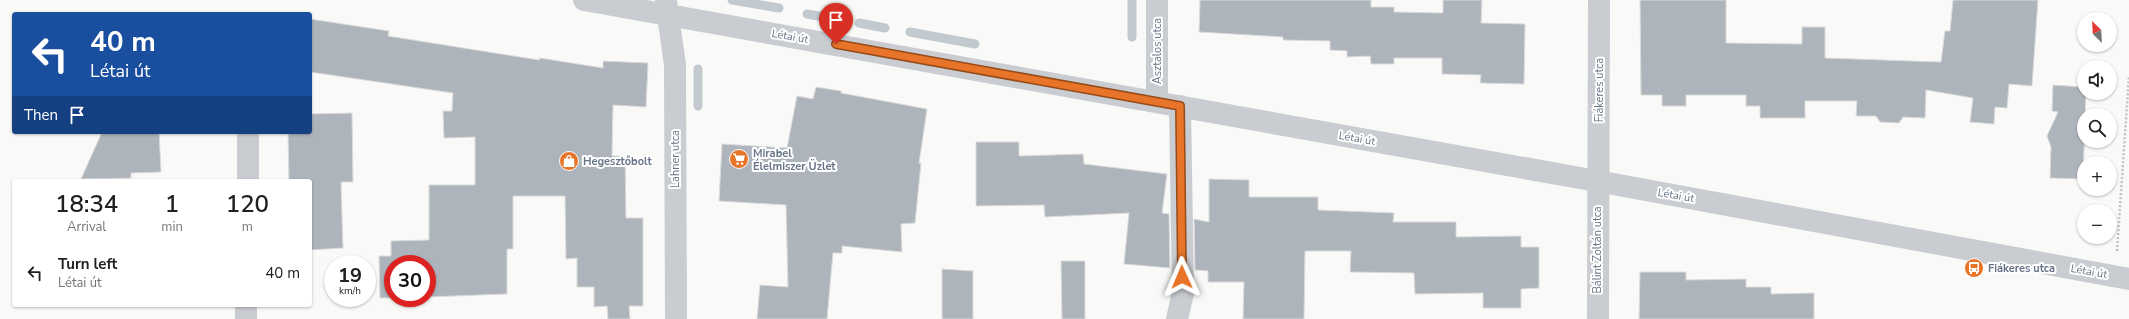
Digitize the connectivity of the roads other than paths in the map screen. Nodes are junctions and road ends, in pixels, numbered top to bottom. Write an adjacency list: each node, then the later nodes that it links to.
1 (584, 0): 4 (street, Létai út)
2 (1158, 0): 5 (street, Asztalos utca)
3 (1599, 0): 9 (street, Fiákeres utca)
4 (667, 7): 5 (street, Létai út); 13 (street, Lahner utca)
5 (1157, 102): 6 (street, Létai út)
6 (1180, 106): 9 (street, Létai út); 14 (street)
7 (248, 136): 8 (street)
8 (248, 179)
9 (1597, 181): 10 (street, Létai út); 15 (street, Bálint Zoltán utca)
10 (2122, 278)
11 (246, 307): 12 (street)
12 (246, 319)
13 (676, 319)
14 (1178, 319)
15 (1598, 319)

